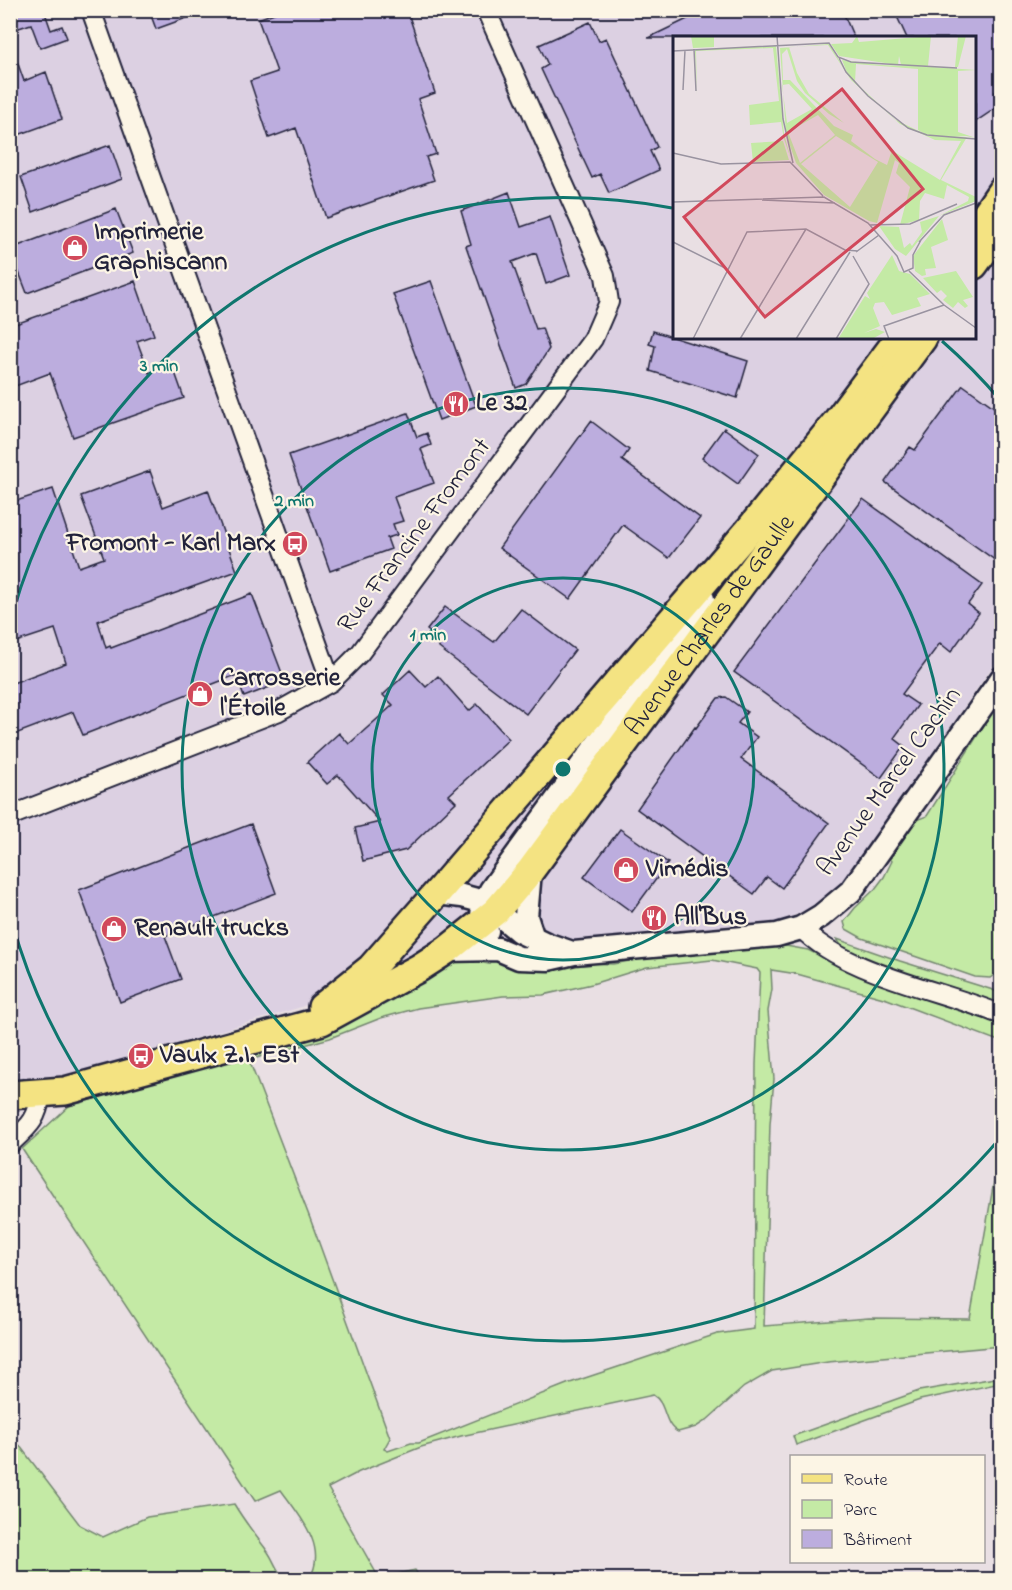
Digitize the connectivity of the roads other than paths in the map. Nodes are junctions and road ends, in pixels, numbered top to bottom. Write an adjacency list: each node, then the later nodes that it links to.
1 (91, 10): 11 (street)
2 (486, 10): 11 (street, Rue Francine Fromont)
3 (1002, 190): 5 (main road)
4 (1002, 226): 6 (main road)
5 (976, 229)
6 (976, 264)
7 (898, 339): 9 (main road, Avenue Charles de Gaulle)
8 (922, 339): 13 (main road, Avenue Charles de Gaulle)
9 (749, 530): 14 (main road, Avenue Charles de Gaulle); 15 (street, Avenue Charles de Gaulle)
10 (1002, 678): 16 (street, Avenue Marcel Cachin)
11 (332, 682): 12 (street, Rue Francine Fromont)
12 (11, 815)
13 (530, 871): 15 (main road, Avenue Charles de Gaulle); 17 (street)
14 (437, 893): 15 (street, Avenue Marcel Cachin); 22 (main road)
15 (487, 912): 17 (street, Avenue Marcel Cachin); 18 (street); 19 (main road)
16 (801, 928): 20 (street, Avenue Marcel Cachin); 21 (street)
17 (533, 938): 20 (street, Avenue Marcel Cachin)
18 (498, 949): 19 (street, Avenue Marcel Cachin); 20 (street, Avenue Marcel Cachin)
19 (447, 950): 22 (main road)
20 (574, 954)
21 (1002, 1015)
22 (285, 1030): 23 (main road)
23 (41, 1094): 24 (main road); 25 (street)
24 (10, 1095)
25 (10, 1144)

